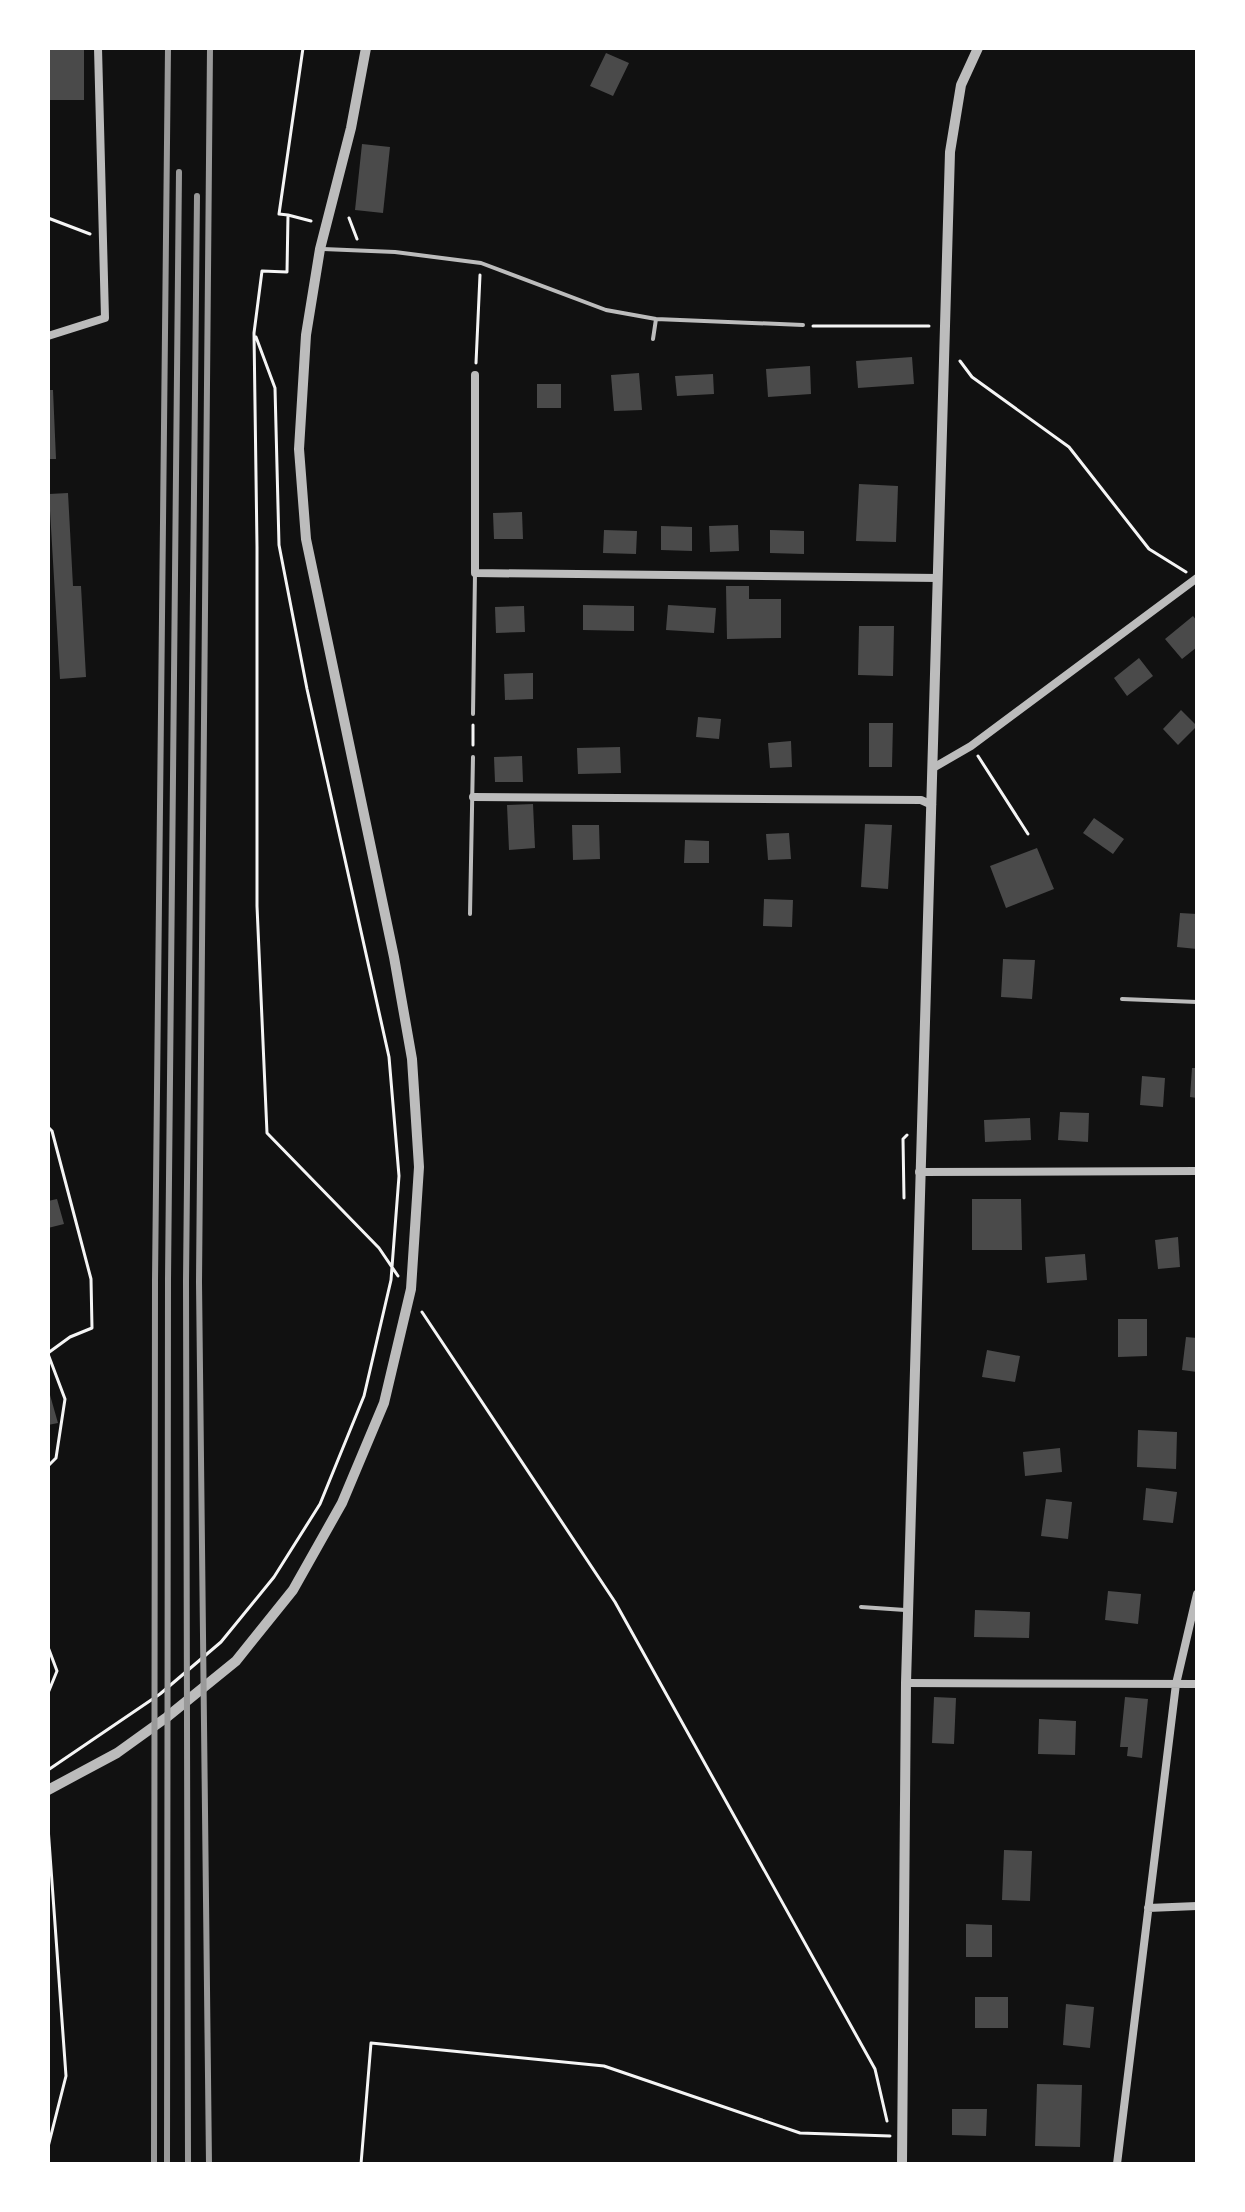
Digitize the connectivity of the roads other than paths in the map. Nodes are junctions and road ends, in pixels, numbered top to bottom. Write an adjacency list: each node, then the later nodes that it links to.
1 (98, 48): 7 (street)
2 (366, 48): 4 (street)
3 (978, 48): 11 (street)
4 (320, 249): 5 (lane); 29 (street)
5 (656, 319): 6 (lane); 8 (lane)
6 (803, 325)
7 (48, 336)
8 (653, 339)
9 (475, 375): 10 (street)
10 (475, 573): 11 (street); 13 (lane)
11 (938, 578): 15 (street)
12 (1197, 579): 15 (street)
13 (473, 714)
14 (473, 757): 16 (lane)
15 (933, 768): 17 (street)
16 (473, 797): 17 (street); 18 (lane)
17 (932, 805): 22 (street)
18 (470, 914)
19 (1122, 999): 20 (lane)
20 (1197, 1002)
21 (1197, 1171): 22 (street)
22 (919, 1172): 25 (street)
23 (1197, 1594): 27 (street)
24 (861, 1607): 25 (lane)
25 (908, 1610): 26 (street)
26 (906, 1683): 27 (street); 32 (street)
27 (1176, 1684): 28 (street); 31 (street)
28 (1197, 1684)
29 (48, 1790)
30 (1197, 1906): 31 (street)
31 (1148, 1908): 33 (street)
32 (902, 2164)
33 (1117, 2164)

